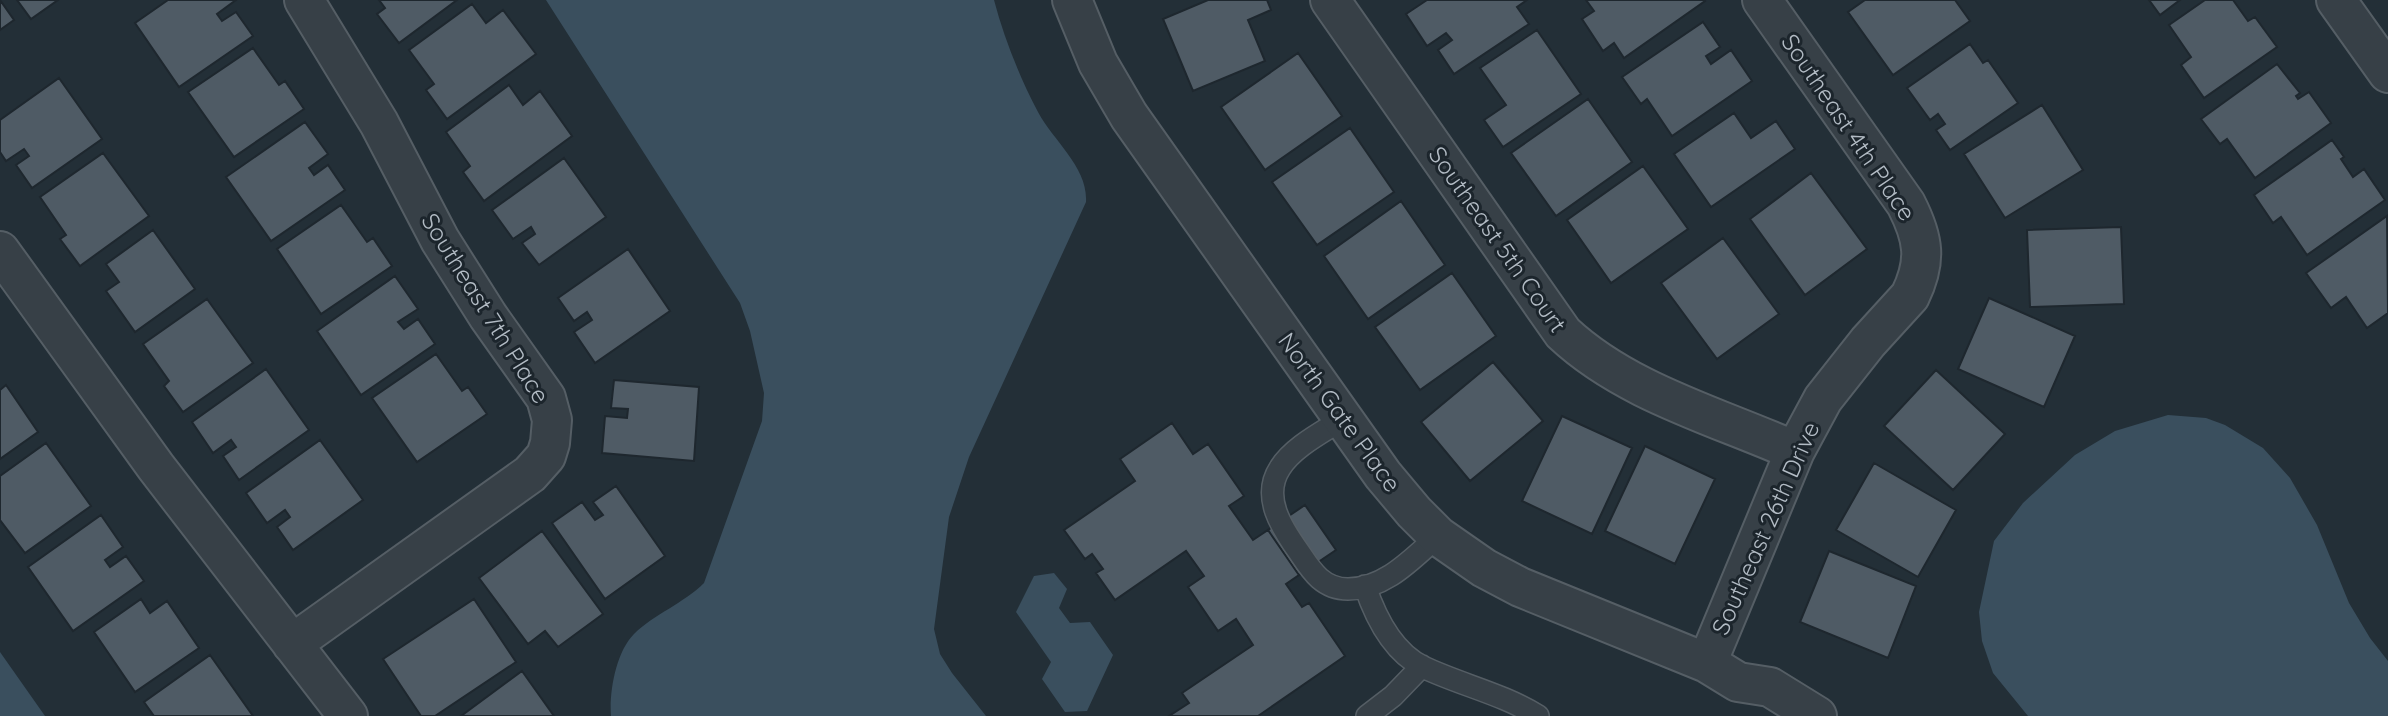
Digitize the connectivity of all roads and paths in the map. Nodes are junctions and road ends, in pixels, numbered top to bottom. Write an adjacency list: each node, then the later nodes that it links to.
1 (304, 0): 13 (street, Southeast 7th Place)
2 (1072, 0): 9 (street, North Gate Place)
3 (1331, 0): 10 (street, Southeast 5th Court)
4 (1762, 0): 8 (street, Southeast 4th Place)
5 (2336, 0): 6 (street)
6 (2388, 73)
7 (0, 251): 13 (street)
8 (1922, 260): 10 (street, Southeast 26th Drive)
9 (1343, 419): 11 (street, North Gate Place); 12 (lane)
10 (1795, 451): 15 (street, Southeast 26th Drive)
11 (1438, 536): 12 (lane); 15 (street, North Gate Place)
12 (1365, 586): 14 (lane)
13 (292, 644): 16 (street)
14 (1422, 666): 17 (lane); 18 (lane)
15 (1722, 672): 19 (street); 20 (street, North Gate Place)
16 (348, 716)
17 (1367, 716)
18 (1538, 716)
19 (1762, 716)
20 (1817, 716)

